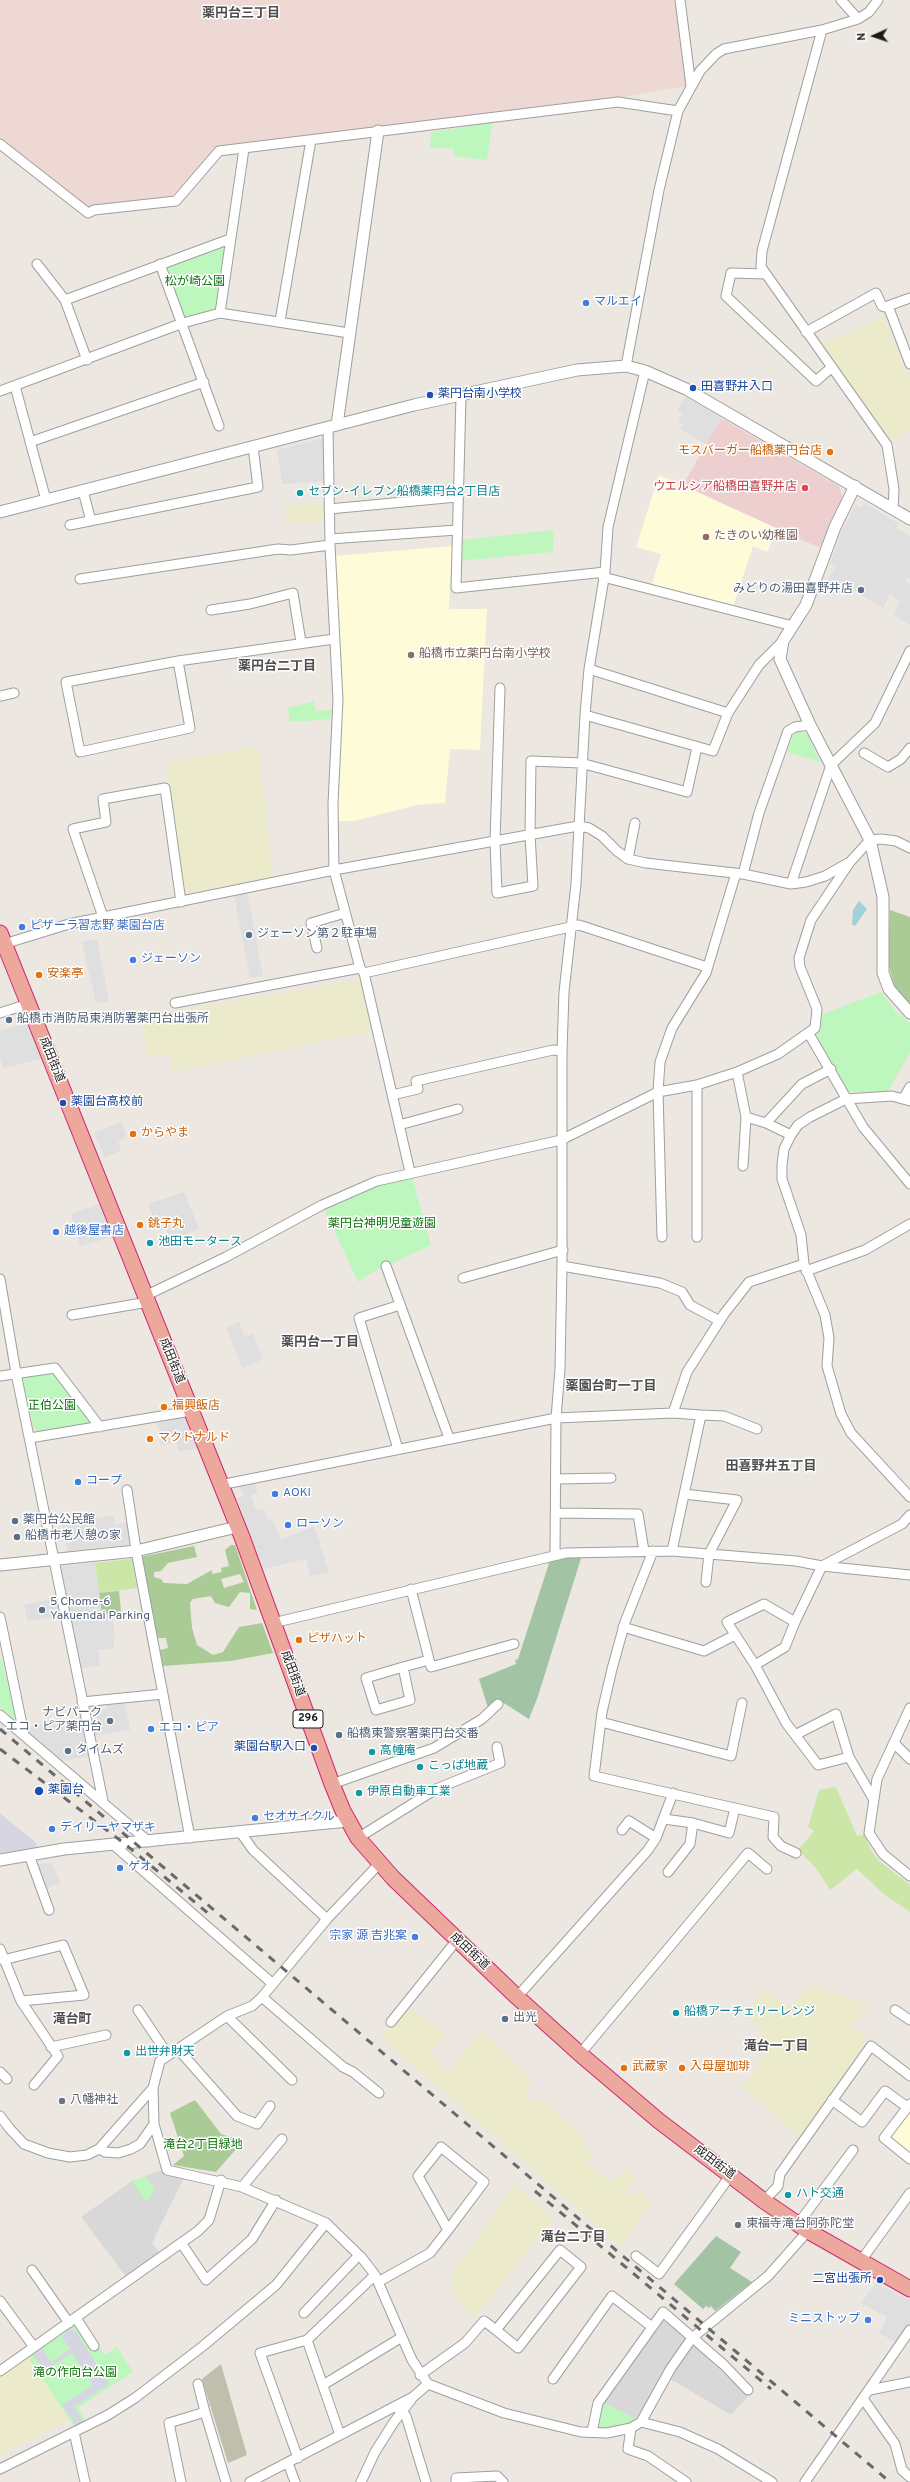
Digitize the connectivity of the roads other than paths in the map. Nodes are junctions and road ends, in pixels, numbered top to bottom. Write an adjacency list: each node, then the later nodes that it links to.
1 (680, 0): 6 (street)
2 (840, 0): 4 (street)
3 (878, 0): 4 (street)
4 (858, 18): 5 (street)
5 (822, 30): 6 (street); 15 (street)
6 (691, 86): 7 (street)
7 (678, 112): 8 (street); 28 (street)
8 (378, 131): 9 (street); 23 (street)
9 (311, 140): 11 (street); 20 (street)
10 (0, 144): 11 (street)
11 (244, 150): 12 (street)
12 (230, 239): 14 (street); 19 (street)
13 (37, 264): 17 (street)
14 (160, 264): 17 (street); 21 (street)
15 (766, 274): 22 (street); 29 (street)
16 (910, 298): 18 (street)
17 (65, 300): 26 (street)
18 (888, 306): 22 (street); 25 (street)
19 (220, 313): 20 (street); 21 (street)
20 (280, 321): 23 (street)
21 (183, 323): 26 (street); 31 (street)
22 (806, 332): 29 (street)
23 (349, 333): 36 (street)
24 (910, 338): 25 (street)
25 (901, 341): 27 (street)
26 (87, 360): 32 (street)
27 (910, 364)
28 (626, 366): 30 (street); 34 (street)
29 (832, 368): 44 (street)
30 (644, 371): 39 (street); 51 (street)
31 (204, 382): 35 (street); 37 (street)
32 (15, 386): 33 (street); 37 (street)
33 (0, 391)
34 (461, 396): 36 (street); 41 (street)
35 (219, 426)
36 (332, 426): 38 (street); 43 (street)
37 (30, 442): 42 (street)
38 (253, 447): 40 (street); 47 (street)
39 (855, 486): 44 (street); 54 (street)
40 (83, 491): 42 (street); 47 (street)
41 (457, 497): 43 (street); 49 (street)
42 (46, 500): 45 (street)
43 (329, 508): 50 (street)
44 (893, 509): 46 (street)
45 (0, 512)
46 (910, 519)
47 (90, 521): 48 (street)
48 (70, 525)
49 (457, 530): 50 (street); 51 (street)
50 (330, 542): 52 (street); 55 (street)
51 (604, 574): 54 (street); 60 (street)
52 (80, 579)
53 (211, 610): 57 (street)
54 (793, 626): 56 (street)
55 (334, 639): 57 (street); 80 (street)
56 (783, 641): 64 (street); 66 (street)
57 (301, 642): 59 (street)
58 (910, 651): 71 (street)
59 (178, 661): 59 (street)
60 (589, 669): 64 (street); 65 (street)
61 (500, 688): 76 (street)
62 (14, 693): 63 (street)
63 (0, 696)
64 (728, 713): 67 (street)
65 (585, 715): 67 (street); 70 (street)
66 (810, 725): 71 (street); 81 (street)
67 (697, 747): 70 (street)
68 (910, 748): 69 (street)
69 (864, 753)
70 (582, 763): 73 (street); 74 (street)
71 (831, 765): 75 (street); 82 (street)
72 (634, 823): 78 (street)
73 (578, 826): 74 (street); 78 (street); 86 (street)
74 (530, 835): 76 (street); 76 (street)
75 (870, 840): 77 (street); 79 (street); 94 (street)
76 (495, 841): 80 (street)
77 (910, 848)
78 (628, 859): 81 (street)
79 (850, 862): 82 (street); 95 (street)
80 (334, 870): 83 (street); 84 (street)
81 (740, 873): 82 (street); 89 (street)
82 (791, 884)
83 (181, 902): 85 (street); 85 (street)
84 (346, 913): 88 (street); 90 (street)
85 (103, 917): 87 (street)
86 (571, 926): 89 (street); 90 (street); 96 (street)
87 (2, 938): 92 (highway, 成田街道 / 296)
88 (317, 948)
89 (707, 968): 101 (street)
90 (362, 970): 91 (street); 102 (street)
91 (175, 1003)
92 (28, 1004): 93 (street); 123 (highway, 成田街道 / 296)
93 (0, 1013)
94 (910, 1013)
95 (809, 1034): 97 (street); 98 (street)
96 (562, 1051): 102 (street); 110 (street)
97 (831, 1069): 103 (street); 107 (street)
98 (738, 1072): 99 (street); 106 (street)
99 (697, 1085): 101 (street); 115 (street)
100 (910, 1087): 104 (street)
101 (658, 1092): 110 (street); 116 (street)
102 (392, 1095): 108 (street)
103 (846, 1099): 104 (street); 109 (street); 113 (street)
104 (906, 1100)
105 (458, 1109): 108 (street)
106 (746, 1117): 107 (street); 111 (street)
107 (766, 1123): 109 (street)
108 (399, 1125): 112 (street)
109 (791, 1135): 120 (street)
110 (561, 1140): 112 (street); 117 (street)
111 (743, 1166)
112 (410, 1172): 123 (street)
113 (910, 1184)
114 (910, 1224): 120 (street)
115 (697, 1237)
116 (662, 1238)
117 (562, 1250): 119 (street); 121 (street)
118 (386, 1266): 124 (street)
119 (562, 1266): 126 (street); 132 (street)
120 (805, 1267): 126 (street); 143 (street)
121 (463, 1278)
122 (0, 1279): 127 (street)
123 (146, 1299): 125 (street); 129 (highway, 成田街道 / 296)
124 (400, 1305): 136 (street); 137 (street)
125 (72, 1316)
126 (720, 1321): 130 (street)
127 (16, 1373): 128 (street); 133 (street); 135 (street)
128 (0, 1376)
129 (191, 1411): 133 (street); 140 (highway, 成田街道 / 296)
130 (673, 1414): 131 (street); 132 (street)
131 (701, 1415): 134 (street); 142 (street)
132 (556, 1418): 136 (street); 139 (street)
133 (100, 1427): 135 (street)
134 (757, 1429)
135 (30, 1438): 152 (street)
136 (449, 1438): 137 (street)
137 (398, 1449): 140 (street)
138 (611, 1478): 139 (street)
139 (556, 1479): 144 (street)
140 (220, 1485): 146 (highway, 成田街道 / 296)
141 (127, 1490): 147 (street)
142 (684, 1494): 149 (street); 151 (street)
143 (910, 1497)
144 (556, 1512): 148 (street); 150 (street)
145 (910, 1515): 154 (street)
146 (237, 1527): 147 (street); 160 (highway, 成田街道 / 296)
147 (136, 1551): 152 (street); 168 (street)
148 (649, 1551): 149 (street); 150 (street); 161 (street)
149 (672, 1551): 151 (street)
150 (555, 1554): 157 (street)
151 (709, 1554): 154 (street); 156 (street)
152 (54, 1559): 153 (street); 169 (street)
153 (0, 1565)
154 (822, 1566): 155 (street); 159 (street)
155 (910, 1575)
156 (706, 1582)
157 (411, 1589): 160 (street); 165 (street)
158 (0, 1616): 164 (street)
159 (794, 1622): 162 (street); 166 (street)
160 (273, 1623): 181 (highway, 成田街道 / 296)
161 (623, 1627): 162 (street); 174 (street)
162 (735, 1635): 166 (street)
163 (514, 1644): 165 (street)
164 (4, 1656): 175 (street)
165 (429, 1660): 167 (street)
166 (755, 1665): 176 (street)
167 (403, 1667): 167 (street)
168 (163, 1694): 169 (street); 191 (street)
169 (82, 1702): 184 (street)
170 (742, 1703): 174 (street)
171 (498, 1704): 181 (street)
172 (910, 1708): 177 (street)
173 (0, 1715): 175 (street)
174 (601, 1722): 182 (street)
175 (24, 1734): 184 (street)
176 (795, 1735): 179 (street); 179 (street)
177 (895, 1744): 180 (street); 183 (street)
178 (497, 1747): 192 (street)
179 (849, 1757): 183 (street)
180 (910, 1759)
181 (332, 1784): 187 (highway, 成田街道 / 296)
182 (674, 1793): 185 (street); 186 (street)
183 (874, 1800): 202 (street)
184 (103, 1801): 194 (street)
185 (735, 1808): 188 (street); 196 (street)
186 (664, 1818): 188 (street); 193 (street)
187 (348, 1821): 190 (street); 192 (highway, 成田街道 / 296)
188 (693, 1823): 201 (street)
189 (622, 1830): 193 (street)
190 (241, 1833): 191 (street); 204 (street)
191 (190, 1838): 194 (street)
192 (358, 1838): 199 (highway, 成田街道 / 296)
193 (656, 1838): 209 (street)
194 (149, 1842): 195 (street)
195 (115, 1846): 197 (street); 207 (street)
196 (796, 1853)
197 (28, 1855): 198 (street); 203 (street)
198 (0, 1860)
199 (378, 1864): 204 (street); 205 (highway, 成田街道 / 296)
200 (767, 1869): 219 (street)
201 (668, 1872)
202 (910, 1876)
203 (49, 1910)
204 (328, 1919): 207 (street)
205 (457, 1940): 209 (highway, 成田街道 / 296); 215 (street)
206 (1, 1954): 210 (street); 210 (street)
207 (273, 1984): 208 (street)
208 (262, 1997): 213 (street); 227 (street)
209 (517, 1997): 219 (highway, 成田街道 / 296)
210 (21, 2001): 217 (street)
211 (138, 2010): 220 (street)
212 (895, 2010): 214 (street)
213 (227, 2016): 218 (street); 224 (street)
214 (910, 2020)
215 (391, 2022)
216 (106, 2035): 217 (street)
217 (51, 2047): 225 (street)
218 (178, 2049): 220 (street); 230 (street)
219 (580, 2054): 237 (highway, 成田街道 / 296)
220 (168, 2055): 226 (street)
221 (0, 2072): 223 (street)
222 (910, 2076): 228 (street)
223 (7, 2079)
224 (292, 2080)
225 (34, 2085)
226 (153, 2088): 232 (street); 234 (street)
227 (379, 2093)
228 (832, 2100): 229 (street); 242 (street)
229 (908, 2105): 236 (street)
230 (270, 2106)
231 (0, 2116): 234 (street)
232 (154, 2124): 234 (street); 238 (street)
233 (282, 2139): 239 (street)
234 (99, 2149)
235 (853, 2150): 244 (street)
236 (910, 2159)
237 (730, 2176): 242 (highway, 成田街道 / 296); 248 (street)
238 (221, 2180): 239 (street); 246 (street)
239 (242, 2187): 241 (street)
240 (910, 2193): 249 (street)
241 (276, 2200): 243 (street); 246 (street)
242 (764, 2201): 244 (highway, 成田街道 / 296)
243 (326, 2223): 247 (street); 278 (street)
244 (803, 2228): 249 (highway, 成田街道 / 296); 260 (street)
245 (448, 2230): 245 (street); 251 (street)
246 (182, 2244): 255 (street)
247 (359, 2254): 251 (street); 254 (street)
248 (636, 2256)
249 (860, 2262): 252 (highway, 成田街道 / 296)
250 (32, 2270): 255 (street)
251 (377, 2278): 259 (street); 261 (street)
252 (910, 2289)
253 (0, 2301): 263 (street)
254 (304, 2313)
255 (73, 2320): 262 (street); 263 (street)
256 (652, 2328): 260 (street); 266 (street); 279 (street)
257 (496, 2330): 257 (street); 265 (street)
258 (910, 2330): 272 (street)
259 (402, 2337): 265 (street); 270 (street)
260 (692, 2338): 271 (street); 276 (street)
261 (307, 2340): 270 (street); 281 (street)
262 (94, 2346)
263 (34, 2347): 264 (street)
264 (0, 2371)
265 (420, 2375): 269 (street)
266 (553, 2379)
267 (910, 2382): 272 (street)
268 (198, 2384): 275 (street)
269 (428, 2384): 274 (street); 279 (street)
270 (323, 2385): 280 (street)
271 (748, 2390)
272 (870, 2390): 273 (street)
273 (864, 2400): 284 (street); 296 (street)
274 (398, 2409): 280 (street); 290 (street); 291 (street)
275 (205, 2412): 286 (street); 287 (street)
276 (641, 2422): 277 (street); 295 (street)
277 (631, 2428): 279 (street); 294 (street)
278 (74, 2432): 283 (street); 285 (street)
279 (592, 2432)
280 (340, 2435): 281 (street)
281 (298, 2458): 282 (street)
282 (288, 2463): 288 (street); 289 (street)
283 (0, 2469)
284 (910, 2477)
285 (85, 2482)
286 (181, 2482)
287 (226, 2482)
288 (250, 2482)
289 (295, 2482)
290 (361, 2482)
291 (426, 2482)
292 (456, 2482): 293 (street)
293 (503, 2482)
294 (686, 2482)
295 (772, 2482)
296 (805, 2482)

